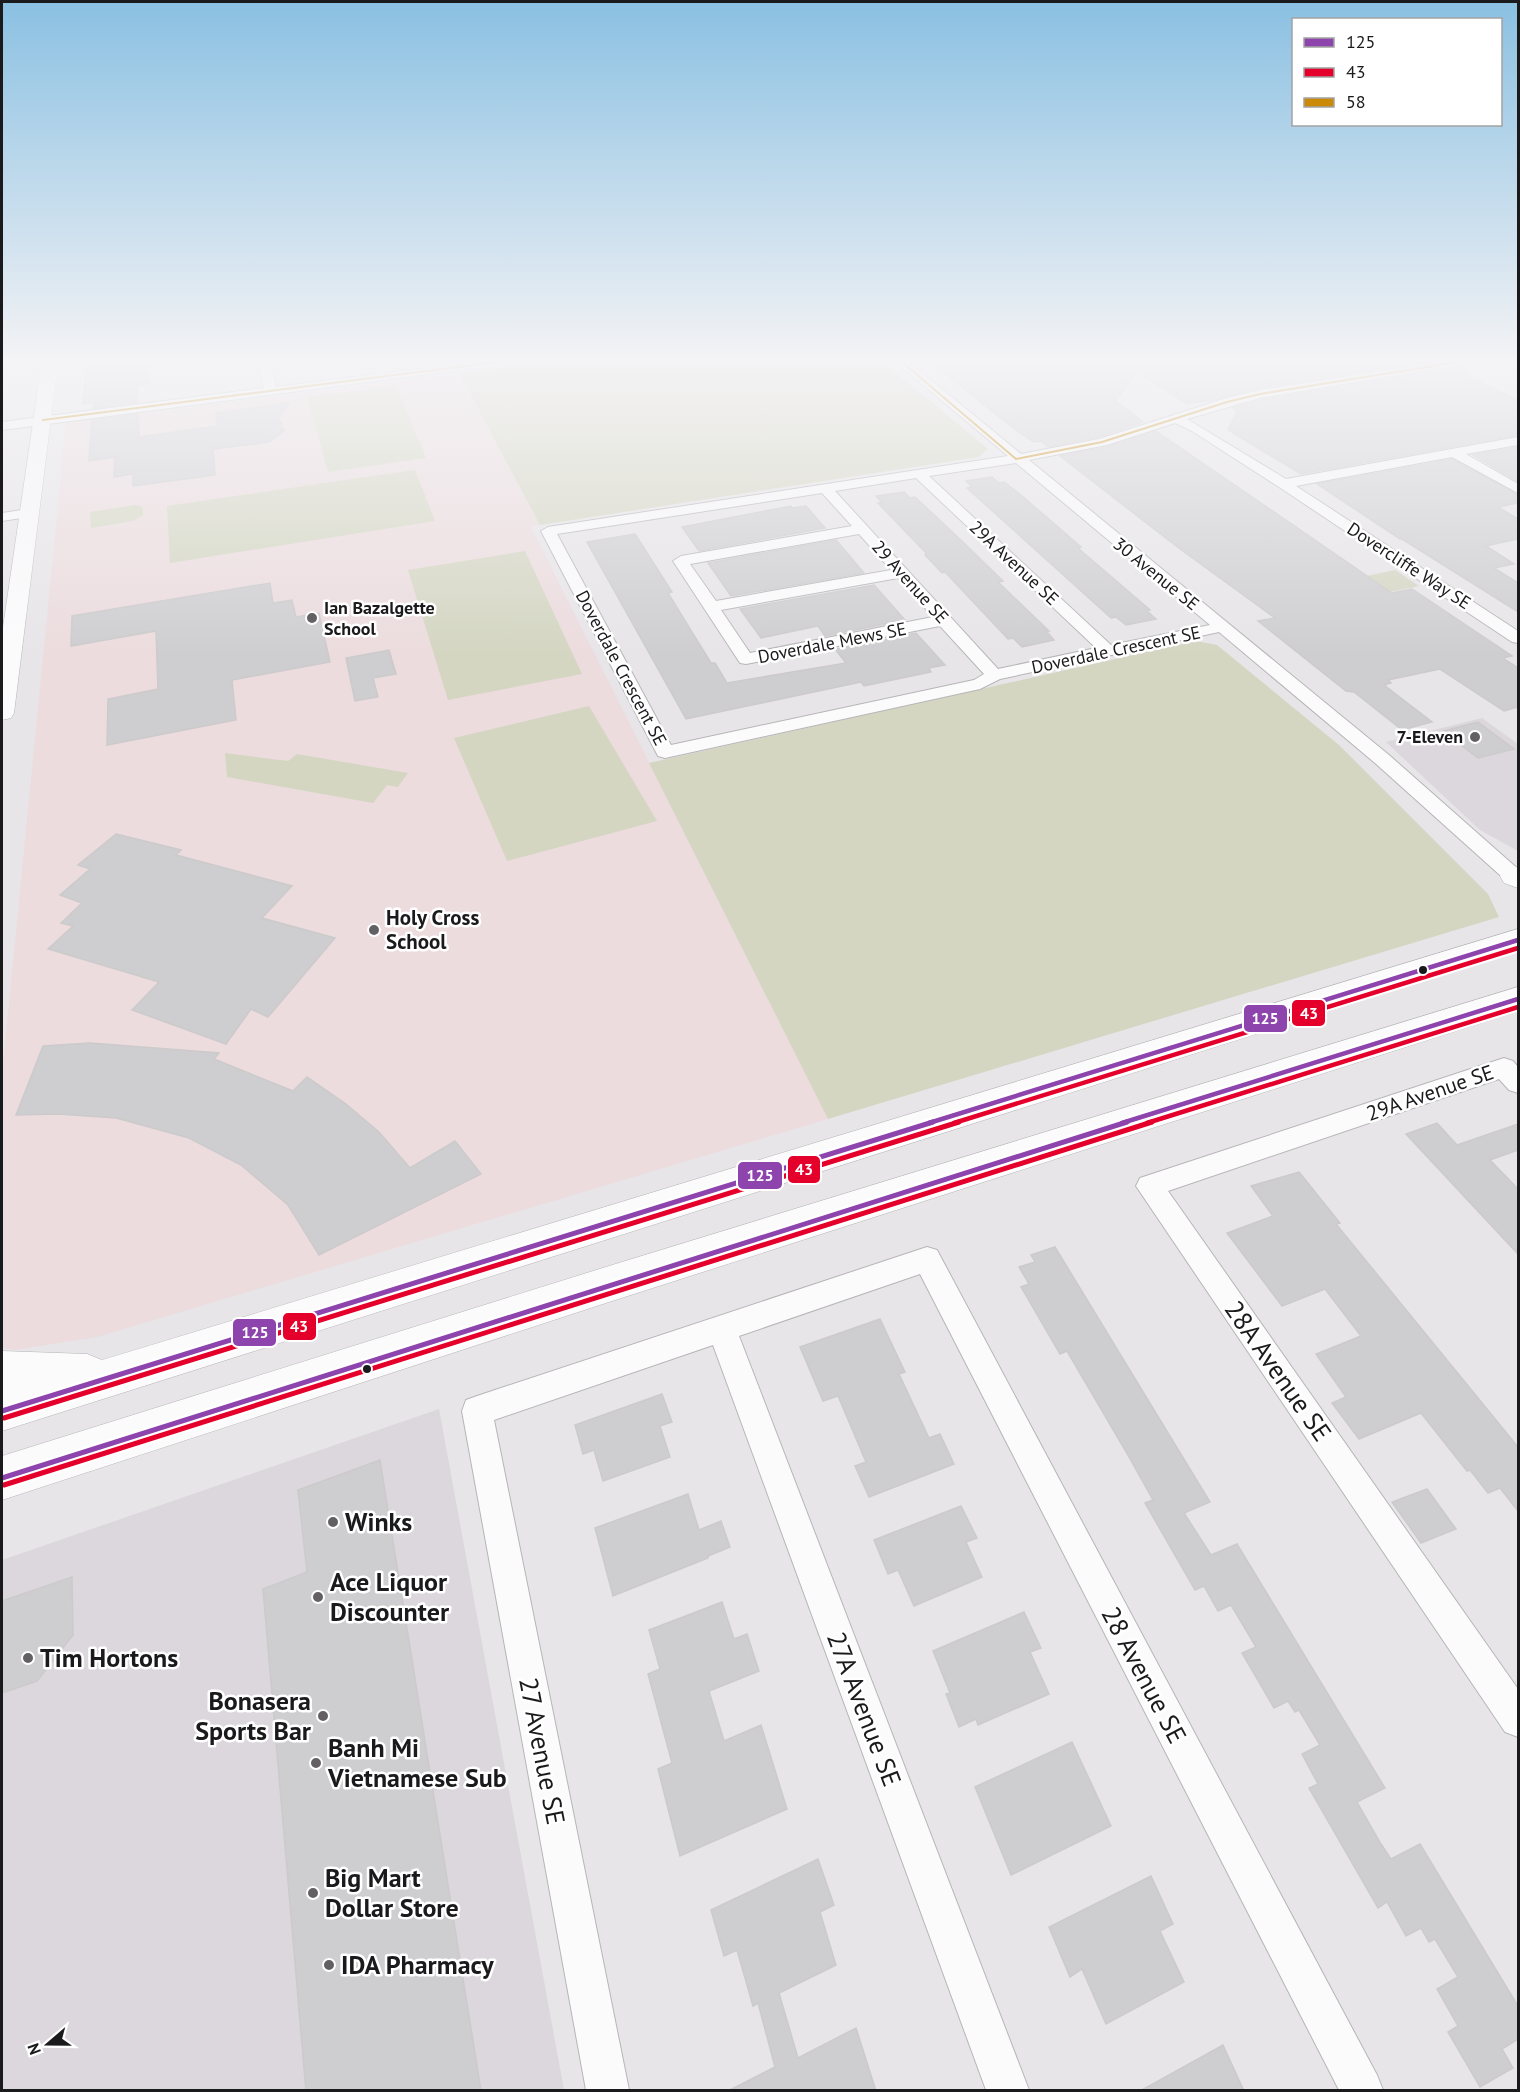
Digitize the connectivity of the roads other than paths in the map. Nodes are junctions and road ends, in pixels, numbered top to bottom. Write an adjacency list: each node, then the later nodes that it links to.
1 (1016, 459): 17 (street, 30 Avenue SE)
2 (37, 460): 11 (main road)
3 (1012, 460): 7 (street, Doverdale Crescent SE)
4 (1246, 460): 8 (street, Dovercliffe Way SE)
5 (1418, 460): 8 (street)
6 (1466, 460): 10 (street)
7 (919, 474): 9 (street, Doverdale Crescent SE); 20 (street, 29A Avenue SE)
8 (1284, 484): 18 (street, Dovercliffe Way SE)
9 (826, 489): 13 (street, 29 Avenue SE); 21 (street, Doverdale Crescent SE)
10 (1518, 489)
11 (29, 513): 12 (street); 19 (main road)
12 (2, 517)
13 (862, 529): 14 (street, 29 Avenue SE); 15 (street, Doverdale Mews SE)
14 (901, 573): 15 (street); 16 (street, 29 Avenue SE)
15 (711, 607): 16 (street, Doverdale Mews SE)
16 (944, 620): 21 (street, 29 Avenue SE)
17 (1221, 627): 20 (street, Doverdale Crescent SE); 23 (street, 30 Avenue SE)
18 (1518, 638)
19 (6, 643): 22 (main road)
20 (1108, 652): 21 (street, Doverdale Crescent SE)
21 (994, 675)
22 (2, 713)
23 (1517, 878)
24 (1518, 940): 30 (main road)
25 (1517, 1001): 32 (main road)
26 (1518, 1083): 27 (street, 29A Avenue SE)
27 (1336, 1125): 33 (street, 28A Avenue SE)
28 (721, 1328): 34 (street, 27 Avenue SE); 35 (street, 27A Avenue SE); 36 (street, 28 Avenue SE)
29 (2, 1371): 30 (main road)
30 (116, 1375): 31 (main road)
31 (2, 1411)
32 (2, 1478)
33 (1518, 1719)
34 (607, 2091)
35 (1007, 2091)
36 (1362, 2091)

